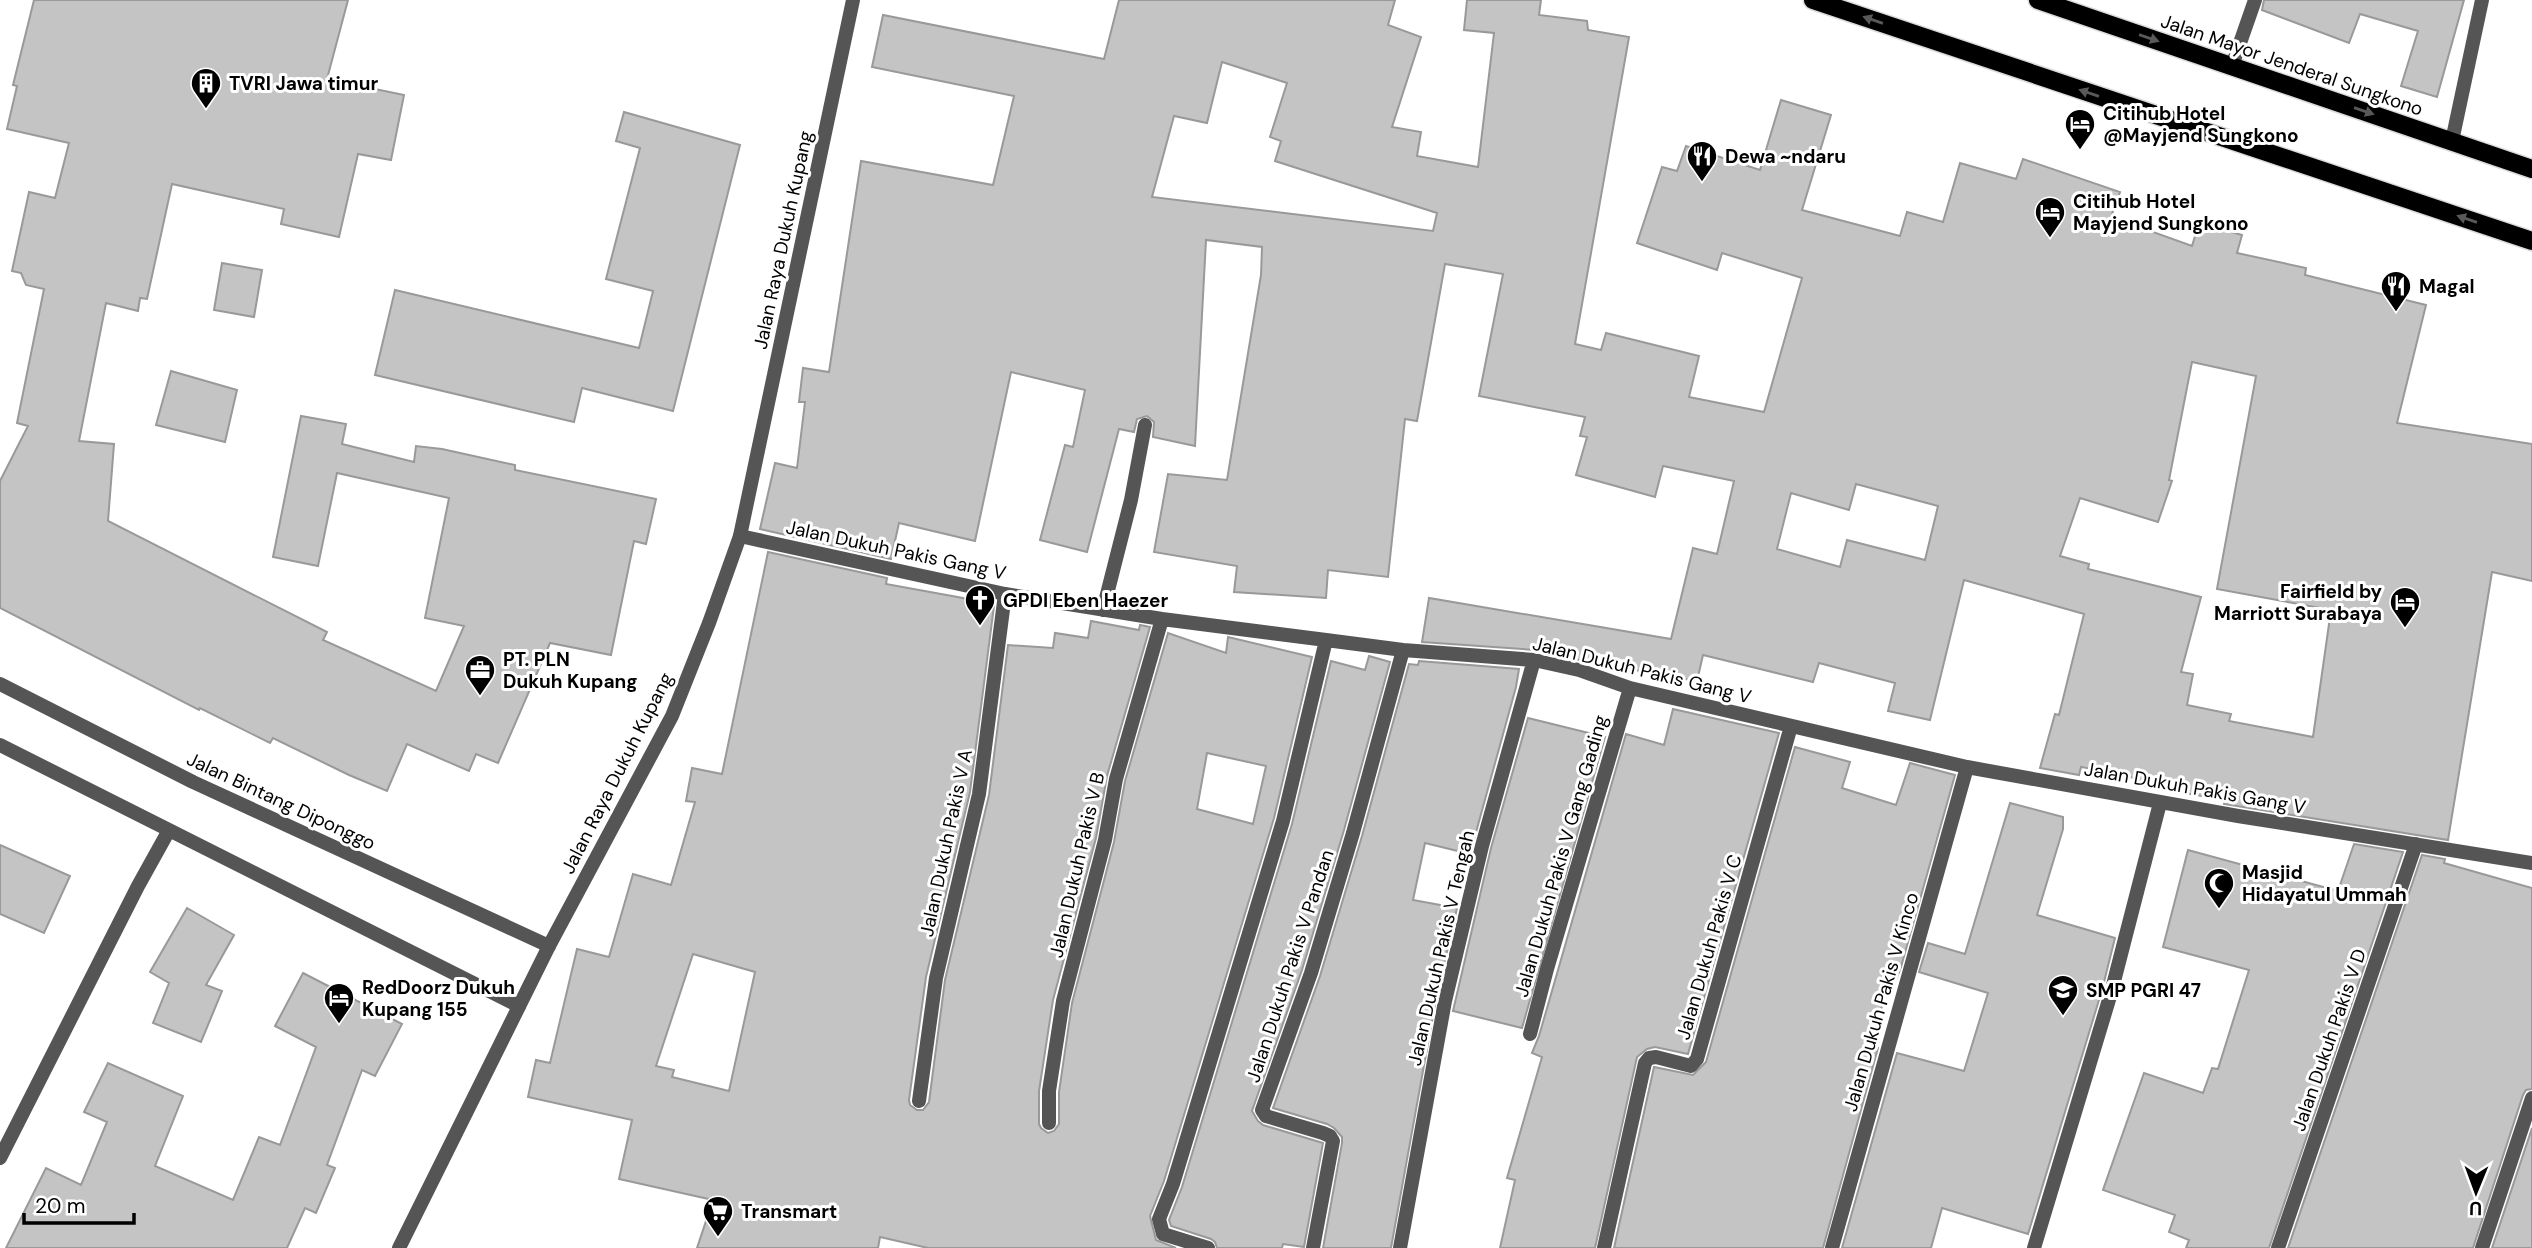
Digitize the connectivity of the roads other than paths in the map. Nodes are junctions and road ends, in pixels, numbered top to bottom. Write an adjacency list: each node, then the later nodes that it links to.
1 (853, 0): 11 (street, Jalan Raya Dukuh Kupang)
2 (1813, 0): 9 (main road, one-way to 2)
3 (2038, 0): 6 (main road, Jalan Mayor Jenderal Sungkono, one-way to 6)
4 (2255, 0): 6 (street)
5 (2482, 0): 7 (street)
6 (2232, 66): 7 (main road, Jalan Mayor Jenderal Sungkono, one-way to 7)
7 (2452, 141): 8 (main road, Jalan Mayor Jenderal Sungkono)
8 (2532, 169)
9 (2532, 241)
10 (1145, 425): 13 (street)
11 (740, 536): 12 (street, Jalan Dukuh Pakis Gang V); 27 (street, Jalan Raya Dukuh Kupang)
12 (1005, 594): 13 (street, Jalan Dukuh Pakis Gang V); 31 (street, Jalan Dukuh Pakis V A)
13 (1103, 610): 14 (street, Jalan Dukuh Pakis Gang V)
14 (1162, 619): 15 (street, Jalan Dukuh Pakis Gang V); 32 (street, Jalan Dukuh Pakis V B)
15 (1326, 640): 16 (street, Jalan Dukuh Pakis Gang V); 35 (street)
16 (1403, 650): 17 (street, Jalan Dukuh Pakis Gang V); 36 (street, Jalan Dukuh Pakis V Pandan)
17 (1534, 660): 19 (street, Jalan Dukuh Pakis Gang V); 37 (street, Jalan Dukuh Pakis V Tengah)
18 (0, 684): 27 (street, Jalan Bintang Diponggo)
19 (1630, 688): 20 (street, Jalan Dukuh Pakis Gang V); 29 (street, Jalan Dukuh Pakis V Gang Gading)
20 (1791, 726): 22 (street, Jalan Dukuh Pakis Gang V); 38 (street, Jalan Dukuh Pakis V C)
21 (0, 746): 24 (street)
22 (1967, 767): 23 (street, Jalan Dukuh Pakis Gang V); 39 (street, Jalan Dukuh Pakis V Kinco)
23 (2160, 803): 25 (street, Jalan Dukuh Pakis Gang V); 40 (street)
24 (168, 832): 28 (street); 33 (street)
25 (2416, 844): 26 (street, Jalan Dukuh Pakis Gang V); 41 (street, Jalan Dukuh Pakis V D)
26 (2532, 863)
27 (549, 946): 28 (street, Jalan Raya Dukuh Kupang)
28 (519, 1006): 34 (street, Jalan Raya Dukuh Kupang)
29 (1530, 1034)
30 (2532, 1098): 42 (street)
31 (919, 1101)
32 (1049, 1123)
33 (0, 1158)
34 (399, 1248)
35 (1208, 1248)
36 (1313, 1248)
37 (1400, 1248)
38 (1604, 1248)
39 (1832, 1248)
40 (2034, 1248)
41 (2278, 1248)
42 (2482, 1248)

